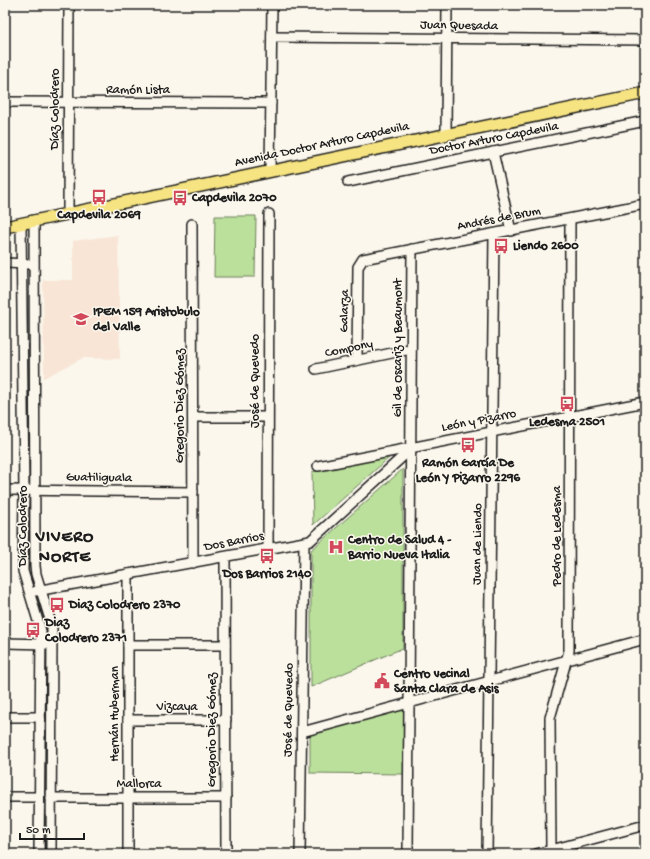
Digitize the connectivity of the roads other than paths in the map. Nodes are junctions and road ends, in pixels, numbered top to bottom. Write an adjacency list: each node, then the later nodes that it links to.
1 (69, 5): 9 (street, Díaz Colodrero)
2 (272, 5): 4 (street)
3 (447, 5): 5 (street)
4 (272, 37): 5 (street, Juan Quesada); 10 (street)
5 (447, 39): 6 (street, Juan Quesada); 12 (street)
6 (645, 40)
7 (645, 92): 12 (main road, Avenida Doctor Arturo Capdevila)
8 (5, 102): 9 (street, Ramón Lista)
9 (68, 103): 10 (street, Ramón Lista); 17 (street, Díaz Colodrero)
10 (272, 103): 14 (street)
11 (645, 122): 13 (street, Doctor Arturo Capdevila)
12 (446, 133): 14 (main road, Avenida Doctor Arturo Capdevila)
13 (493, 152): 15 (street, Doctor Arturo Capdevila); 24 (street)
14 (270, 171): 17 (main road, Avenida Doctor Arturo Capdevila)
15 (348, 182)
16 (645, 204): 19 (street, Andrés de Brum)
17 (68, 213): 20 (main road, Avenida Doctor Arturo Capdevila)
18 (269, 214): 36 (street, José de Quevedo)
19 (570, 219): 24 (street, Andrés de Brum); 37 (street, Pedro de Ledesma)
20 (34, 220): 21 (main road, Avenida Doctor Arturo Capdevila); 30 (street, Díaz Colodrero)
21 (21, 223): 23 (main road, Avenida Doctor Arturo Capdevila); 29 (street, Díaz Colodrero)
22 (192, 224): 35 (street, Gregorio Diez Gómez)
23 (5, 226)
24 (511, 231): 25 (street, Andrés de Brum)
25 (494, 234): 26 (street, Andrés de Brum); 38 (street, Juan de Liendo)
26 (412, 249): 28 (street, Andrés de Brum); 31 (street, Gil de Oscariz y Beaumont)
27 (5, 263): 29 (street)
28 (359, 263): 32 (street, Galarza)
29 (22, 264): 30 (street); 42 (street, Díaz Colodrero)
30 (33, 264): 43 (street, Díaz Colodrero)
31 (412, 349): 32 (street, Compony); 39 (street, Gil de Oscariz y Beaumont)
32 (357, 360): 33 (street, Compony)
33 (316, 369)
34 (645, 402): 37 (street, León y Pizarro)
35 (193, 417): 36 (street); 44 (street, Gregorio Diez Gómez)
36 (267, 417): 46 (street, José de Quevedo)
37 (570, 417): 38 (street, León y Pizarro); 58 (street, Pedro de Ledesma)
38 (493, 432): 39 (street, León y Pizarro); 59 (street, Juan de Liendo)
39 (411, 448): 40 (street, León y Pizarro); 45 (street, Dos Barrios); 60 (street, Gil de Oscariz y Beaumont)
40 (318, 466)
41 (5, 490): 42 (street, Guatiliguala)
42 (24, 490): 43 (street, Guatiliguala); 51 (street, Díaz Colodrero)
43 (36, 490): 44 (street, Guatiliguala); 50 (street, Díaz Colodrero)
44 (193, 492): 48 (street, Gregorio Diez Gómez)
45 (304, 543): 46 (street, Dos Barrios); 65 (street, José de Quevedo)
46 (268, 549): 47 (street, Dos Barrios)
47 (225, 557): 48 (street, Dos Barrios); 57 (street, Gregorio Diez Gómez)
48 (193, 563): 49 (street, Dos Barrios)
49 (128, 574): 50 (street, Dos Barrios); 56 (street, Hernán Huberman)
50 (41, 590): 51 (street, Dos Barrios); 55 (street, Díaz Colodrero)
51 (29, 592): 54 (street, Díaz Colodrero)
52 (645, 639): 58 (street)
53 (5, 643): 54 (street)
54 (40, 643): 55 (street); 62 (street, Díaz Colodrero)
55 (51, 644): 69 (street, Díaz Colodrero)
56 (128, 645): 57 (street); 63 (street, Hernán Huberman)
57 (225, 645): 64 (street, Gregorio Diez Gómez)
58 (568, 660): 59 (street); 72 (street, Pedro de Ledesma)
59 (489, 681): 60 (street); 79 (street, Juan de Liendo)
60 (410, 702): 65 (street); 78 (street, Gil de Oscariz y Beaumont)
61 (5, 717): 62 (street)
62 (40, 717): 67 (street, Díaz Colodrero)
63 (128, 720): 64 (street, Vizcaya); 68 (street, Hernán Huberman)
64 (226, 720): 70 (street, Gregorio Diez Gómez)
65 (302, 732): 77 (street, José de Quevedo)
66 (5, 797): 67 (street)
67 (40, 797): 73 (street, Díaz Colodrero)
68 (128, 797): 69 (street, Mallorca); 70 (street, Mallorca); 75 (street, Hernán Huberman)
69 (51, 798): 74 (street, Díaz Colodrero)
70 (226, 798): 76 (street, Gregorio Diez Gómez)
71 (645, 826): 72 (street)
72 (551, 850): 80 (street)
73 (39, 854)
74 (51, 854)
75 (128, 854)
76 (226, 854)
77 (300, 854)
78 (408, 854)
79 (487, 854)
80 (536, 854)

